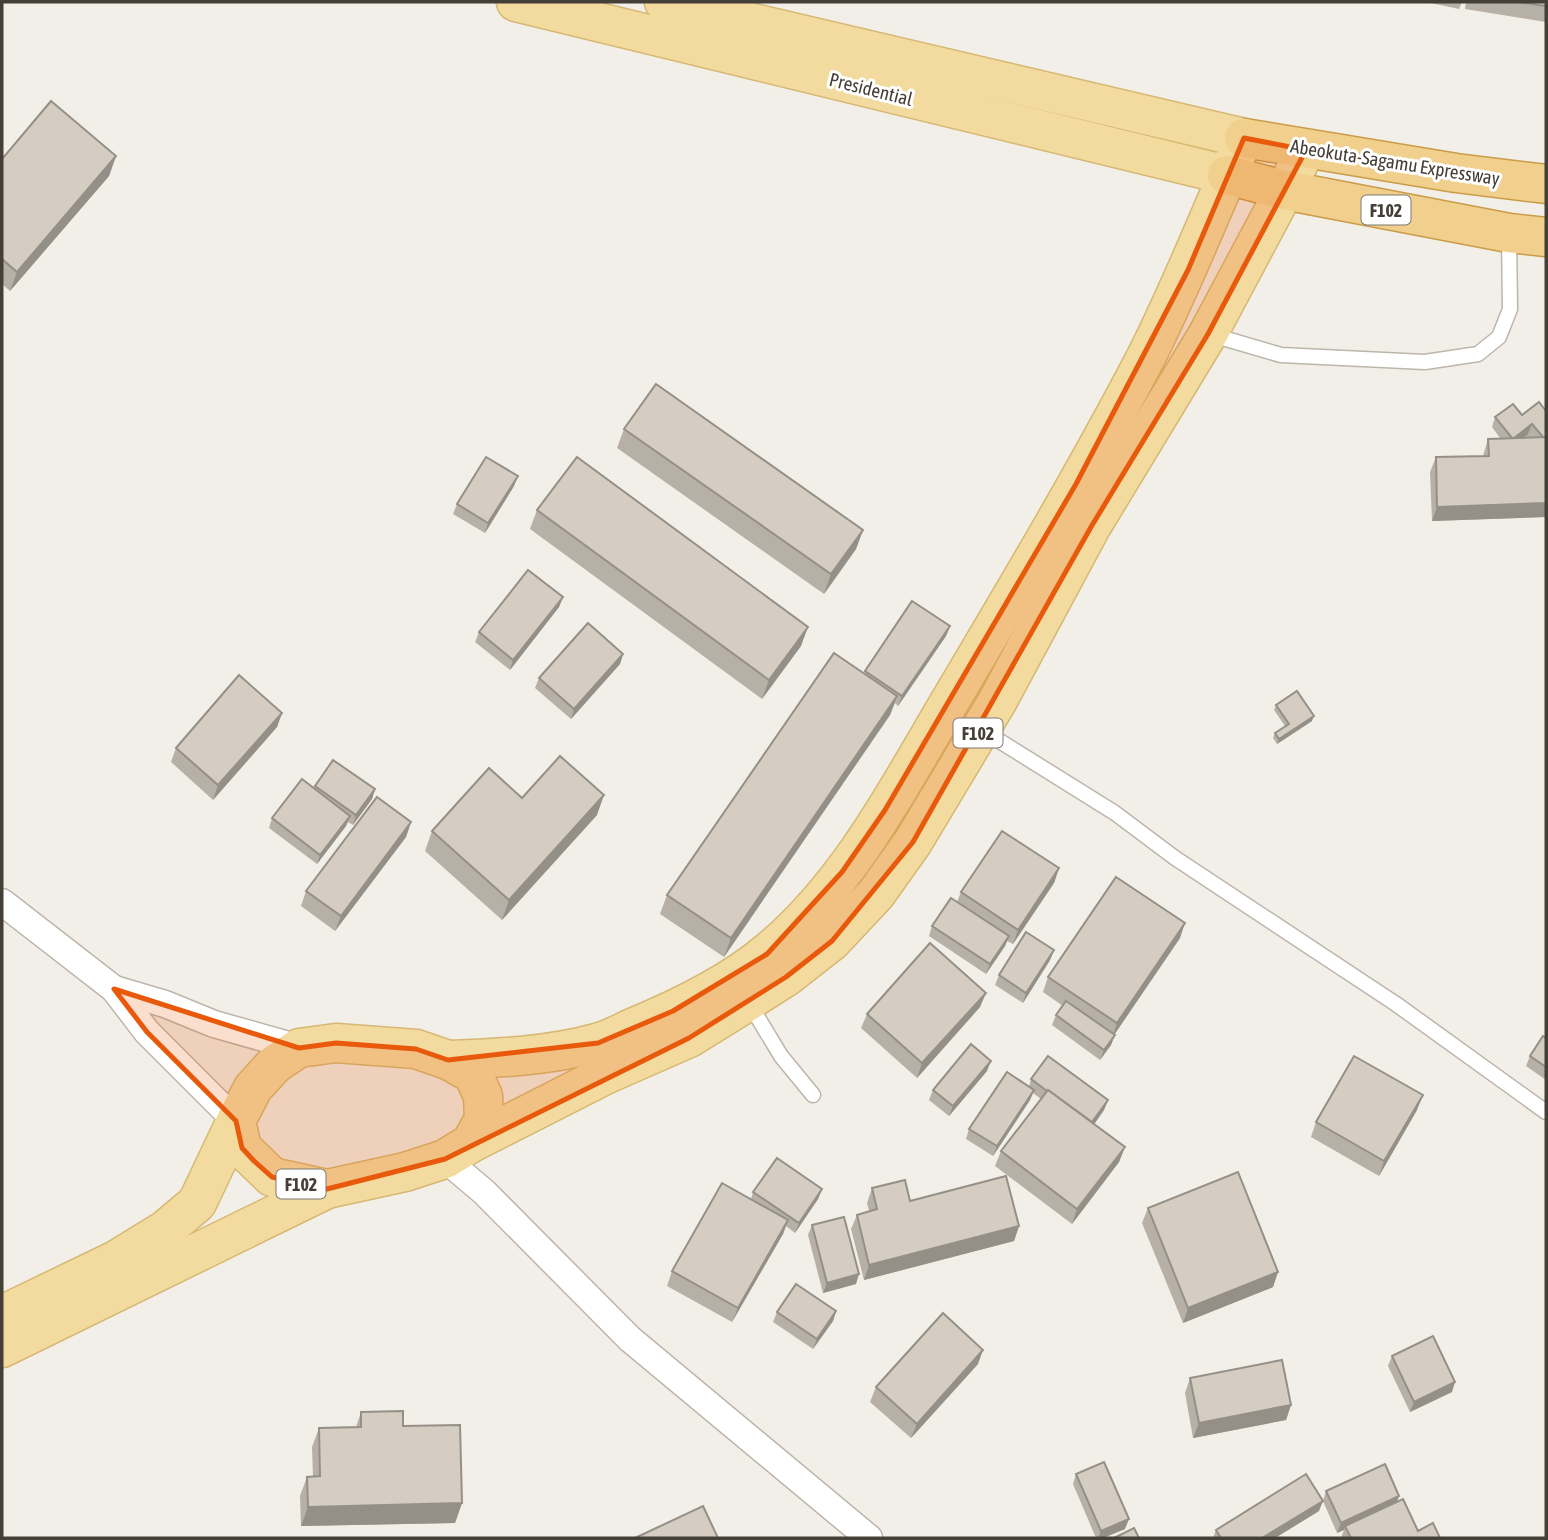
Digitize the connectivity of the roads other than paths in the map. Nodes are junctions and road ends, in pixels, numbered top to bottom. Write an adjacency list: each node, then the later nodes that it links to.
1 (516, 2): 5 (main road, Presidential)
2 (664, 2): 3 (main road)
3 (1244, 138): 4 (highway, Abeokuta-Sagamu Expressway); 5 (main road, F102)
4 (1306, 150): 6 (highway, Abeokuta-Sagamu Expressway); 7 (main road, F102)
5 (1227, 175): 7 (highway, F102); 16 (main road, F102)
6 (1546, 184)
7 (1284, 190): 8 (highway, F102); 10 (main road, F102)
8 (1508, 233): 9 (highway, F102); 10 (lane)
9 (1546, 237)
10 (1208, 334): 11 (main road, F102)
11 (981, 729): 14 (main road, F102); 18 (lane)
12 (2, 902): 13 (street)
13 (114, 989): 15 (street); 19 (street)
14 (748, 1001): 17 (lane); 20 (main road, F102)
15 (299, 1048): 16 (main road, F102); 19 (main road, F102)
16 (448, 1060): 20 (main road, F102)
17 (813, 1095)
18 (1546, 1112)
19 (236, 1121): 21 (main road, F102); 22 (main road, F102)
20 (458, 1151): 21 (main road, F102); 24 (street)
21 (327, 1188): 23 (main road, F102)
22 (2, 1315)
23 (2, 1348)
24 (869, 1538)

